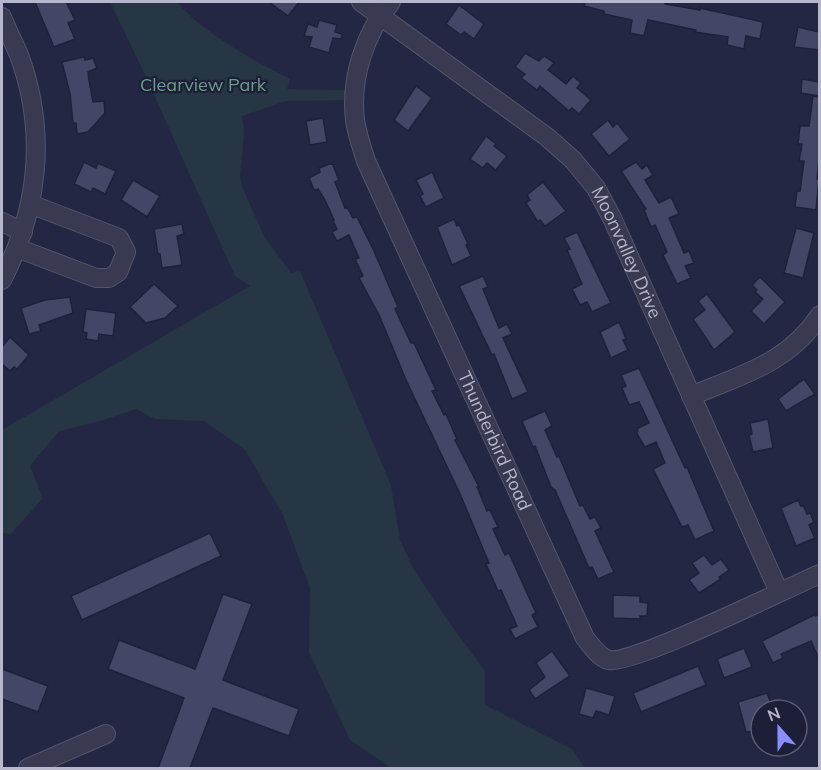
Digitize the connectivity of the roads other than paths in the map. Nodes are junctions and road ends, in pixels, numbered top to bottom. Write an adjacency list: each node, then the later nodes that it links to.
1 (361, 2): 2 (street, Moonvalley Drive)
2 (385, 8): 9 (street, Moonvalley Drive); 11 (street, Thunderbird Road)
3 (2, 17): 4 (street)
4 (30, 204): 6 (street); 6 (street)
5 (2, 222): 6 (street)
6 (20, 240): 7 (street)
7 (2, 280)
8 (819, 315): 9 (street)
9 (691, 396): 11 (street, Moonvalley Drive)
10 (819, 574): 11 (street, Thunderbird Road)
11 (779, 592)
12 (106, 734): 13 (street)
13 (28, 768)

